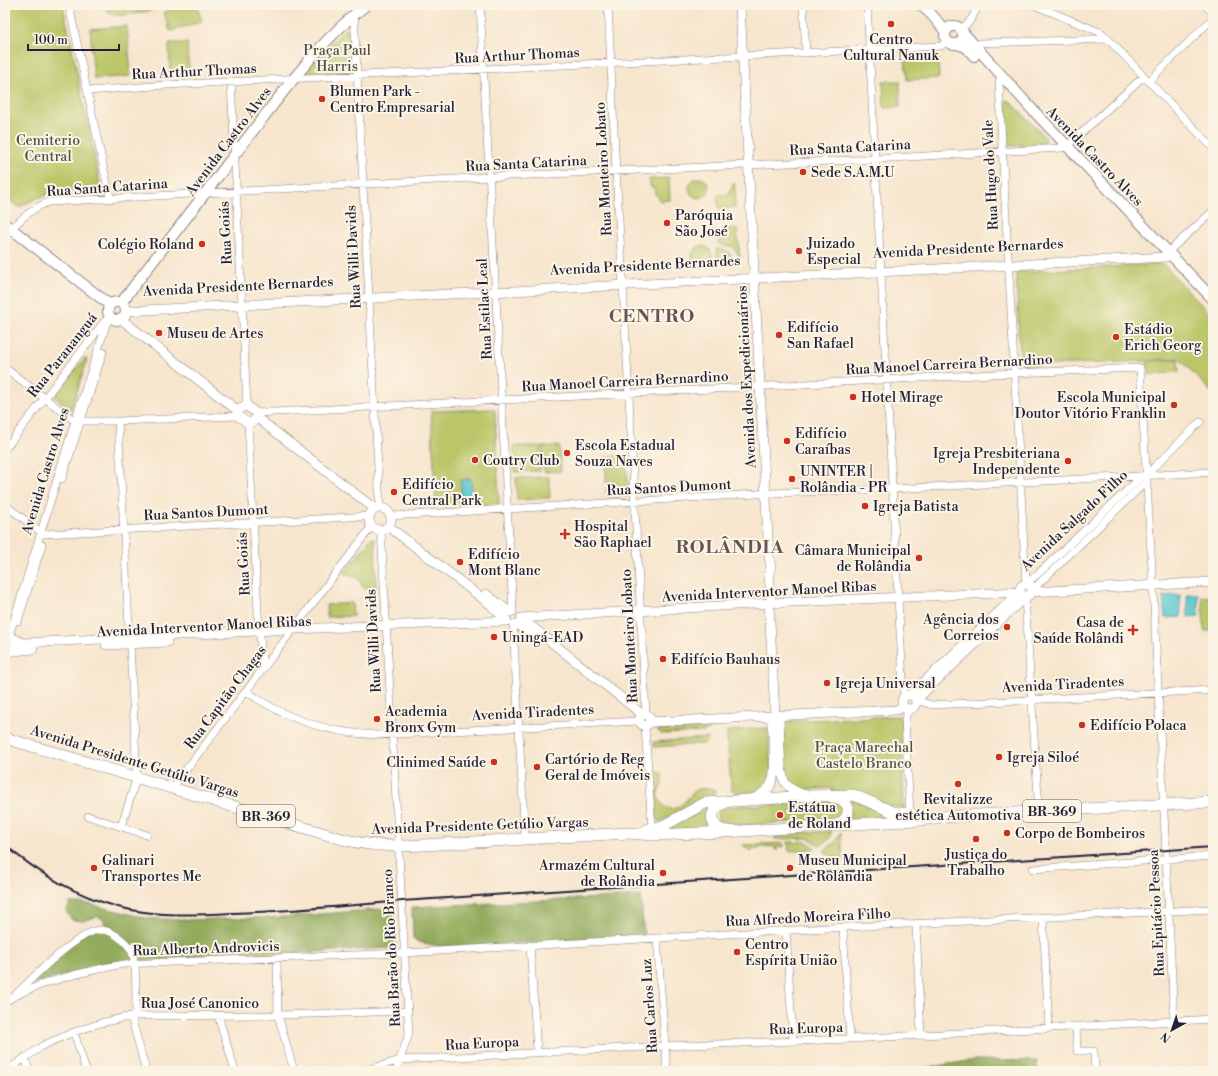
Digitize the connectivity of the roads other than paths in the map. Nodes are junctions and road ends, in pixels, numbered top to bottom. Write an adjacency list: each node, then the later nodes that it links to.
1 (69, 5): 30 (street)
2 (366, 5): 14 (main road, Avenida Castro Alves)
3 (480, 5): 24 (street, Rua Estilac Leal)
4 (608, 5): 23 (street, Rua Monteiro Lobato)
5 (735, 5): 22 (street, Avenida dos Expedicionários)
6 (740, 5): 22 (street, Avenida dos Expedicionários)
7 (803, 5): 21 (street)
8 (867, 5): 20 (street)
9 (921, 5): 17 (main road, Avenida Castro Alves)
10 (928, 5): 17 (main road, Avenida Castro Alves)
11 (978, 5): 17 (street)
12 (1034, 5): 18 (street)
13 (1205, 5): 15 (street)
14 (355, 8): 25 (street, Rua Willi Davids); 27 (main road, Avenida Castro Alves)
15 (1213, 13)
16 (1213, 18): 26 (street)
17 (953, 35): 19 (main road, Avenida Castro Alves); 20 (street, Rua Arthur Thomas); 28 (main road, Avenida Castro Alves)
18 (1108, 39): 19 (street); 26 (street)
19 (975, 47): 28 (main road, Avenida Castro Alves)
20 (870, 48): 21 (street, Rua Arthur Thomas); 35 (street)
21 (806, 52): 22 (street, Rua Arthur Thomas)
22 (740, 56): 23 (street, Rua Arthur Thomas); 36 (street, Avenida dos Expedicionários)
23 (611, 63): 24 (street, Rua Arthur Thomas); 37 (street, Rua Monteiro Lobato)
24 (484, 69): 25 (street, Rua Arthur Thomas); 38 (street, Rua Estilac Leal)
25 (357, 76): 27 (street, Rua Arthur Thomas); 39 (street, Rua Willi Davids)
26 (1146, 78): 31 (street); 32 (street)
27 (289, 79): 29 (street, Rua Arthur Thomas); 33 (main road, Avenida Castro Alves)
28 (1001, 79): 31 (main road, Avenida Castro Alves); 34 (street, Rua Hugo do Vale)
29 (231, 82): 30 (street, Rua Arthur Thomas); 33 (street, Rua Goiás)
30 (88, 91): 42 (street)
31 (1064, 147): 34 (street, Rua Santa Catarina); 45 (main road, Avenida Castro Alves)
32 (1213, 148)
33 (234, 151): 40 (street, Rua Goiás); 41 (main road, Avenida Castro Alves)
34 (1002, 152): 35 (street, Rua Santa Catarina); 46 (street, Rua Hugo do Vale)
35 (875, 159): 36 (street, Rua Santa Catarina); 47 (street)
36 (746, 165): 37 (street, Rua Santa Catarina); 48 (street, Avenida dos Expedicionários)
37 (616, 172): 38 (street, Rua Santa Catarina); 49 (street, Rua Monteiro Lobato)
38 (489, 177): 39 (street, Rua Santa Catarina); 50 (street, Rua Estilac Leal)
39 (363, 184): 40 (street, Rua Santa Catarina); 51 (street, Rua Willi Davids)
40 (236, 192): 41 (street, Rua Santa Catarina); 53 (street, Rua Goiás)
41 (202, 194): 42 (street, Rua Santa Catarina); 55 (main road, Avenida Castro Alves)
42 (110, 198): 44 (street, Rua Santa Catarina)
43 (1213, 211): 45 (street)
44 (7, 231): 55 (main road)
45 (1166, 253): 46 (street, Avenida Presidente Bernardes); 52 (main road, Avenida Castro Alves); 54 (main road, Avenida Castro Alves)
46 (1008, 262): 47 (street, Avenida Presidente Bernardes); 58 (street, Rua Hugo do Vale)
47 (881, 269): 48 (street, Avenida Presidente Bernardes); 59 (street)
48 (752, 276): 49 (street, Avenida Presidente Bernardes); 60 (street, Avenida dos Expedicionários)
49 (623, 282): 50 (street, Avenida Presidente Bernardes); 61 (street, Rua Monteiro Lobato)
50 (495, 290): 51 (street, Avenida Presidente Bernardes); 63 (street, Rua Estilac Leal)
51 (369, 296): 53 (street, Avenida Presidente Bernardes); 64 (street, Rua Willi Davids)
52 (1213, 299)
53 (242, 303): 55 (street, Avenida Presidente Bernardes); 65 (street, Rua Goiás)
54 (1213, 306)
55 (117, 311): 62 (street, Rua Parananguá); 65 (street); 67 (street, Avenida Castro Alves)
56 (5, 368): 62 (street)
57 (1140, 368): 58 (street, Rua Manoel Carreira Bernardino); 72 (street, Rua Epitácio Pessoa)
58 (1014, 373): 59 (street, Rua Manoel Carreira Bernardino); 73 (street, Rua Hugo do Vale)
59 (887, 380): 60 (street, Rua Manoel Carreira Bernardino); 74 (street)
60 (758, 387): 61 (street, Rua Manoel Carreira Bernardino); 75 (street, Avenida dos Expedicionários)
61 (629, 394): 63 (street, Rua Manoel Carreira Bernardino); 76 (street, Rua Monteiro Lobato)
62 (44, 398): 67 (street); 70 (street, Rua Parananguá)
63 (502, 400): 64 (street, Rua Manoel Carreira Bernardino); 78 (street, Rua Estilac Leal)
64 (375, 407): 66 (street, Rua Manoel Carreira Bernardino); 79 (street, Rua Willi Davids)
65 (241, 410): 66 (street); 68 (street)
66 (253, 419): 79 (street); 80 (street, Rua Goiás)
67 (78, 421): 68 (street); 84 (street, Avenida Castro Alves)
68 (118, 421): 83 (street)
69 (1200, 422): 72 (street, Avenida Salgado Filho)
70 (5, 449)
71 (1213, 472): 72 (street, Rua Santos Dumont)
72 (1145, 477): 73 (street, Rua Santos Dumont); 86 (street, Rua Epitácio Pessoa); 87 (street, Avenida Salgado Filho)
73 (1020, 482): 74 (street, Rua Santos Dumont); 87 (street, Rua Hugo do Vale)
74 (893, 489): 75 (street, Rua Santos Dumont); 88 (street)
75 (764, 494): 76 (street, Rua Santos Dumont); 89 (street, Avenida dos Expedicionários)
76 (634, 502): 78 (street, Rua Santos Dumont); 90 (street, Rua Monteiro Lobato)
77 (5, 505): 84 (street)
78 (508, 509): 81 (street, Rua Santos Dumont); 91 (street, Rua Estilac Leal)
79 (374, 511): 80 (street, Rua Santos Dumont); 81 (street); 82 (street)
80 (254, 523): 83 (street, Rua Santos Dumont); 94 (street, Rua Goiás)
81 (388, 523): 82 (street); 91 (street); 92 (street, Rua Willi Davids)
82 (372, 526): 93 (street, Rua Capitão Chagas)
83 (124, 530): 84 (street, Rua Santos Dumont); 96 (street)
84 (43, 533): 95 (street, Avenida Castro Alves)
85 (1213, 582): 86 (street, Avenida Interventor Manoel Ribas)
86 (1153, 585): 87 (street, Avenida Interventor Manoel Ribas); 102 (street, Rua Epitácio Pessoa)
87 (1027, 591): 88 (street, Avenida Interventor Manoel Ribas); 103 (street, Rua Hugo do Vale); 104 (street, Avenida Salgado Filho)
88 (898, 598): 89 (street, Avenida Interventor Manoel Ribas); 104 (street)
89 (770, 603): 90 (street, Avenida Interventor Manoel Ribas); 105 (street, Avenida dos Expedicionários)
90 (641, 612): 91 (street, Avenida Interventor Manoel Ribas); 106 (street, Rua Monteiro Lobato)
91 (514, 619): 92 (street, Avenida Interventor Manoel Ribas); 106 (street); 107 (street, Rua Estilac Leal)
92 (389, 627): 93 (street, Avenida Interventor Manoel Ribas); 108 (street, Rua Willi Davids)
93 (291, 632): 94 (street, Avenida Interventor Manoel Ribas); 99 (street, Rua Capitão Chagas)
94 (259, 634): 96 (street, Avenida Interventor Manoel Ribas); 99 (street, Rua Goiás)
95 (9, 636): 96 (street, Avenida Interventor Manoel Ribas); 97 (street)
96 (129, 641): 97 (street, Avenida Interventor Manoel Ribas); 110 (street)
97 (9, 653): 98 (street)
98 (5, 664)
99 (263, 669): 101 (street, Rua Capitão Chagas)
100 (1213, 690): 102 (street, Avenida Tiradentes)
101 (246, 691): 108 (street, Avenida Tiradentes); 111 (street, Rua Capitão Chagas)
102 (1158, 694): 103 (street, Avenida Tiradentes); 117 (street, Rua Epitácio Pessoa)
103 (1031, 700): 104 (street, Avenida Tiradentes); 118 (street, Rua Hugo do Vale)
104 (909, 701): 105 (street, Avenida Tiradentes); 119 (street)
105 (775, 715): 106 (street, Avenida Tiradentes); 112 (street, Avenida dos Expedicionários); 114 (street, Avenida dos Expedicionários)
106 (644, 719): 107 (street, Avenida Tiradentes); 124 (street, Rua Monteiro Lobato)
107 (519, 726): 108 (street, Avenida Tiradentes); 128 (street, Rua Estilac Leal)
108 (392, 734): 129 (street, Rua Willi Davids)
109 (5, 738): 110 (main road, Avenida Presidente Getúlio Vargas / BR-369)
110 (137, 777): 111 (main road, Avenida Presidente Getúlio Vargas / BR-369); 123 (street)
111 (172, 788): 129 (main road, Avenida Presidente Getúlio Vargas / BR-369)
112 (806, 796): 113 (main road, Avenida Presidente Getúlio Vargas / BR-369); 114 (main road, Avenida Presidente Getúlio Vargas / BR-369)
113 (818, 796): 119 (main road, Avenida Presidente Getúlio Vargas / BR-369); 122 (main road)
114 (753, 799): 115 (main road, Avenida Presidente Getúlio Vargas / BR-369)
115 (728, 801): 124 (main road, Avenida Presidente Getúlio Vargas / BR-369); 125 (main road)
116 (1213, 802): 117 (main road, Avenida Presidente Getúlio Vargas / BR-369)
117 (1164, 805): 118 (main road, Avenida Presidente Getúlio Vargas / BR-369); 131 (street, Rua Epitácio Pessoa)
118 (1038, 812): 121 (main road, Avenida Presidente Getúlio Vargas / BR-369)
119 (910, 815): 121 (main road, Avenida Presidente Getúlio Vargas / BR-369)
120 (88, 816): 123 (street)
121 (940, 817): 122 (main road, Avenida Presidente Getúlio Vargas / BR-369)
122 (837, 825): 125 (main road, Avenida Presidente Getúlio Vargas / BR-369)
123 (121, 827): 127 (street)
124 (652, 829): 126 (main road, Avenida Presidente Getúlio Vargas / BR-369)
125 (728, 831): 126 (main road, Avenida Presidente Getúlio Vargas / BR-369)
126 (635, 833): 128 (main road, Avenida Presidente Getúlio Vargas / BR-369)
127 (147, 835)
128 (525, 838): 129 (main road, Avenida Presidente Getúlio Vargas / BR-369)
129 (398, 846): 141 (street, Rua Barão do Rio Branco)
130 (1213, 856): 131 (street)
131 (1167, 860): 132 (street); 134 (street, Rua Epitácio Pessoa)
132 (1033, 869)
133 (1213, 909): 134 (street, Rua Alfredo Moreira Filho)
134 (1170, 911): 135 (street, Rua Alfredo Moreira Filho); 151 (street, Rua Epitácio Pessoa)
135 (1042, 918): 136 (street, Rua Alfredo Moreira Filho); 153 (street)
136 (916, 924): 137 (street, Rua Alfredo Moreira Filho); 155 (street)
137 (843, 928): 138 (street, Rua Alfredo Moreira Filho); 156 (street)
138 (786, 931): 139 (street, Rua Alfredo Moreira Filho); 157 (street)
139 (657, 938): 140 (street, Rua Alfredo Moreira Filho); 158 (street, Rua Carlos Luz)
140 (530, 945): 141 (street, Rua Alfredo Moreira Filho); 159 (street)
141 (404, 953): 142 (street, Rua Alberto Androvicis); 146 (street, Rua Barão do Rio Branco)
142 (277, 958): 143 (street, Rua Alberto Androvicis); 148 (street)
143 (134, 964): 144 (street, Rua Alberto Androvicis); 144 (street, Rua Alberto Androvicis); 149 (street, Rua Alberto Androvicis)
144 (13, 997): 145 (street, Rua Alberto Androvicis)
145 (5, 1002)
146 (408, 1011): 148 (street, Rua José Canonico); 161 (street, Rua Barão do Rio Branco)
147 (218, 1015): 148 (street, Rua José Canonico); 149 (street, Rua José Canonico); 166 (street)
148 (278, 1015): 167 (street)
149 (133, 1016): 154 (street, Rua José Canonico); 165 (street, Rua Alberto Androvicis)
150 (1213, 1019): 151 (street, Rua Europa)
151 (1174, 1021): 152 (street, Rua Europa)
152 (1076, 1026): 153 (street, Rua Europa); 171 (street)
153 (1049, 1028): 155 (street, Rua Europa)
154 (74, 1032): 160 (street, Rua José Canonico); 164 (street)
155 (921, 1035): 156 (street, Rua Europa)
156 (850, 1039): 157 (street, Rua Europa)
157 (793, 1041): 158 (street, Rua Europa)
158 (664, 1046): 159 (street, Rua Europa); 170 (street, Rua Carlos Luz)
159 (537, 1053): 161 (street, Rua Europa)
160 (25, 1057): 162 (street, Rua José Canonico); 163 (street)
161 (400, 1060): 168 (street, Rua Europa); 169 (street, Rua Barão do Rio Branco)
162 (6, 1071)
163 (29, 1071)
164 (86, 1071)
165 (146, 1071)
166 (235, 1071)
167 (294, 1071)
168 (364, 1071)
169 (396, 1071)
170 (667, 1071)
171 (1095, 1071)

